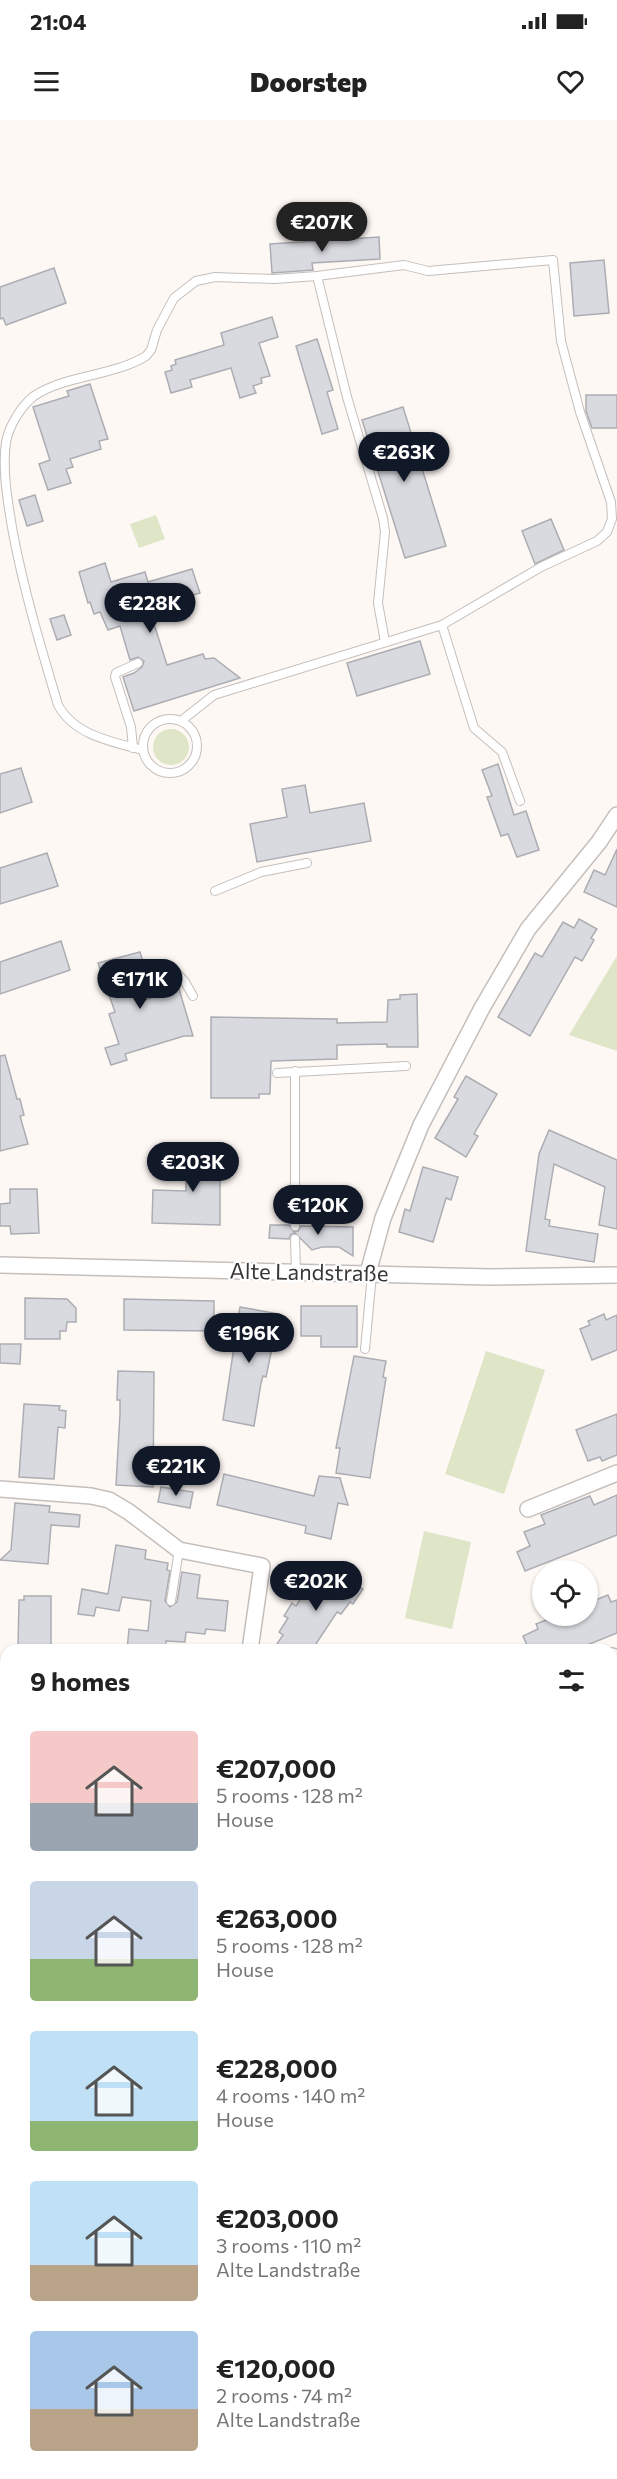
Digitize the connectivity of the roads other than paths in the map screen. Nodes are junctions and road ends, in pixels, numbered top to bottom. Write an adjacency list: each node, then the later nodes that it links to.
1 (317, 276): 2 (lane); 3 (lane); 6 (lane)
2 (442, 625): 3 (lane); 8 (lane)
3 (385, 642): 5 (lane)
4 (138, 663): 6 (lane)
5 (181, 721): 7 (lane); 7 (lane)
6 (133, 748): 7 (lane)
7 (143, 750)
8 (520, 801)
9 (617, 815): 21 (street)
10 (307, 863): 11 (lane)
11 (215, 891)
12 (174, 970): 13 (lane)
13 (193, 996)
14 (406, 1066): 15 (lane)
15 (295, 1071): 16 (lane); 17 (lane)
16 (277, 1073)
17 (295, 1226)
18 (295, 1239): 20 (lane)
19 (0, 1265): 20 (street, Alte Landstraße)
20 (296, 1272): 21 (street, Alte Landstraße)
21 (370, 1273): 22 (street, Alte Landstraße); 23 (lane)
22 (617, 1275)
23 (365, 1349)
24 (617, 1473): 26 (street)
25 (0, 1489): 27 (street)
26 (528, 1509)
27 (179, 1550): 28 (lane); 29 (street)
28 (171, 1601)
29 (251, 1644)

